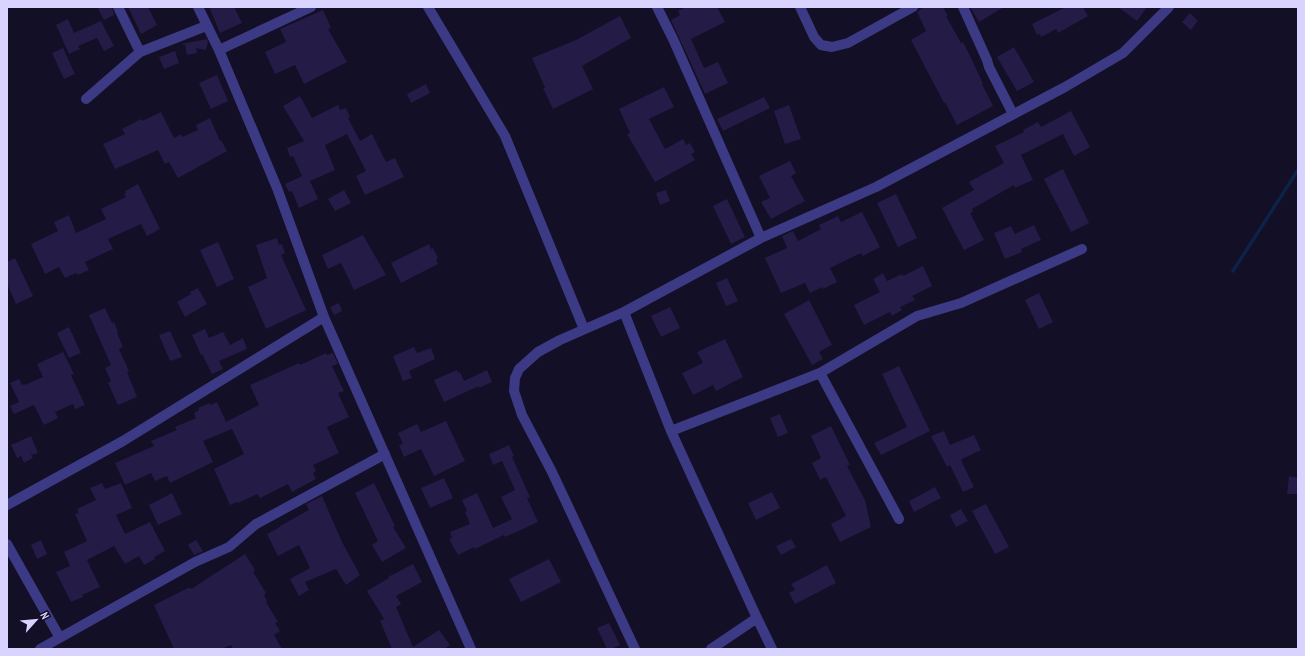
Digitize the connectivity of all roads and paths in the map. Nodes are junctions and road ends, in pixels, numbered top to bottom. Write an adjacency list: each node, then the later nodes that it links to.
1 (118, 7): 12 (street)
2 (198, 7): 10 (street)
3 (311, 7): 11 (street)
4 (428, 7): 19 (street)
5 (657, 7): 15 (street)
6 (800, 7): 7 (street)
7 (913, 7)
8 (963, 7): 14 (street)
9 (1169, 7): 14 (street)
10 (206, 26): 11 (street); 12 (street)
11 (219, 50): 18 (street)
12 (140, 52): 13 (street)
13 (86, 99)
14 (1013, 114): 15 (street)
15 (761, 238): 17 (street)
16 (1082, 249): 20 (street)
17 (624, 312): 19 (street); 21 (street)
18 (324, 317): 22 (street); 23 (street)
19 (584, 329): 30 (street)
20 (820, 373): 21 (street); 24 (street)
21 (671, 431): 26 (street)
22 (384, 454): 27 (street); 29 (street)
23 (7, 505)
24 (899, 519)
25 (7, 544): 27 (street)
26 (757, 618): 31 (street); 32 (street)
27 (60, 638): 28 (street)
28 (40, 649)
29 (471, 649)
30 (635, 649)
31 (711, 649)
32 (772, 649)

